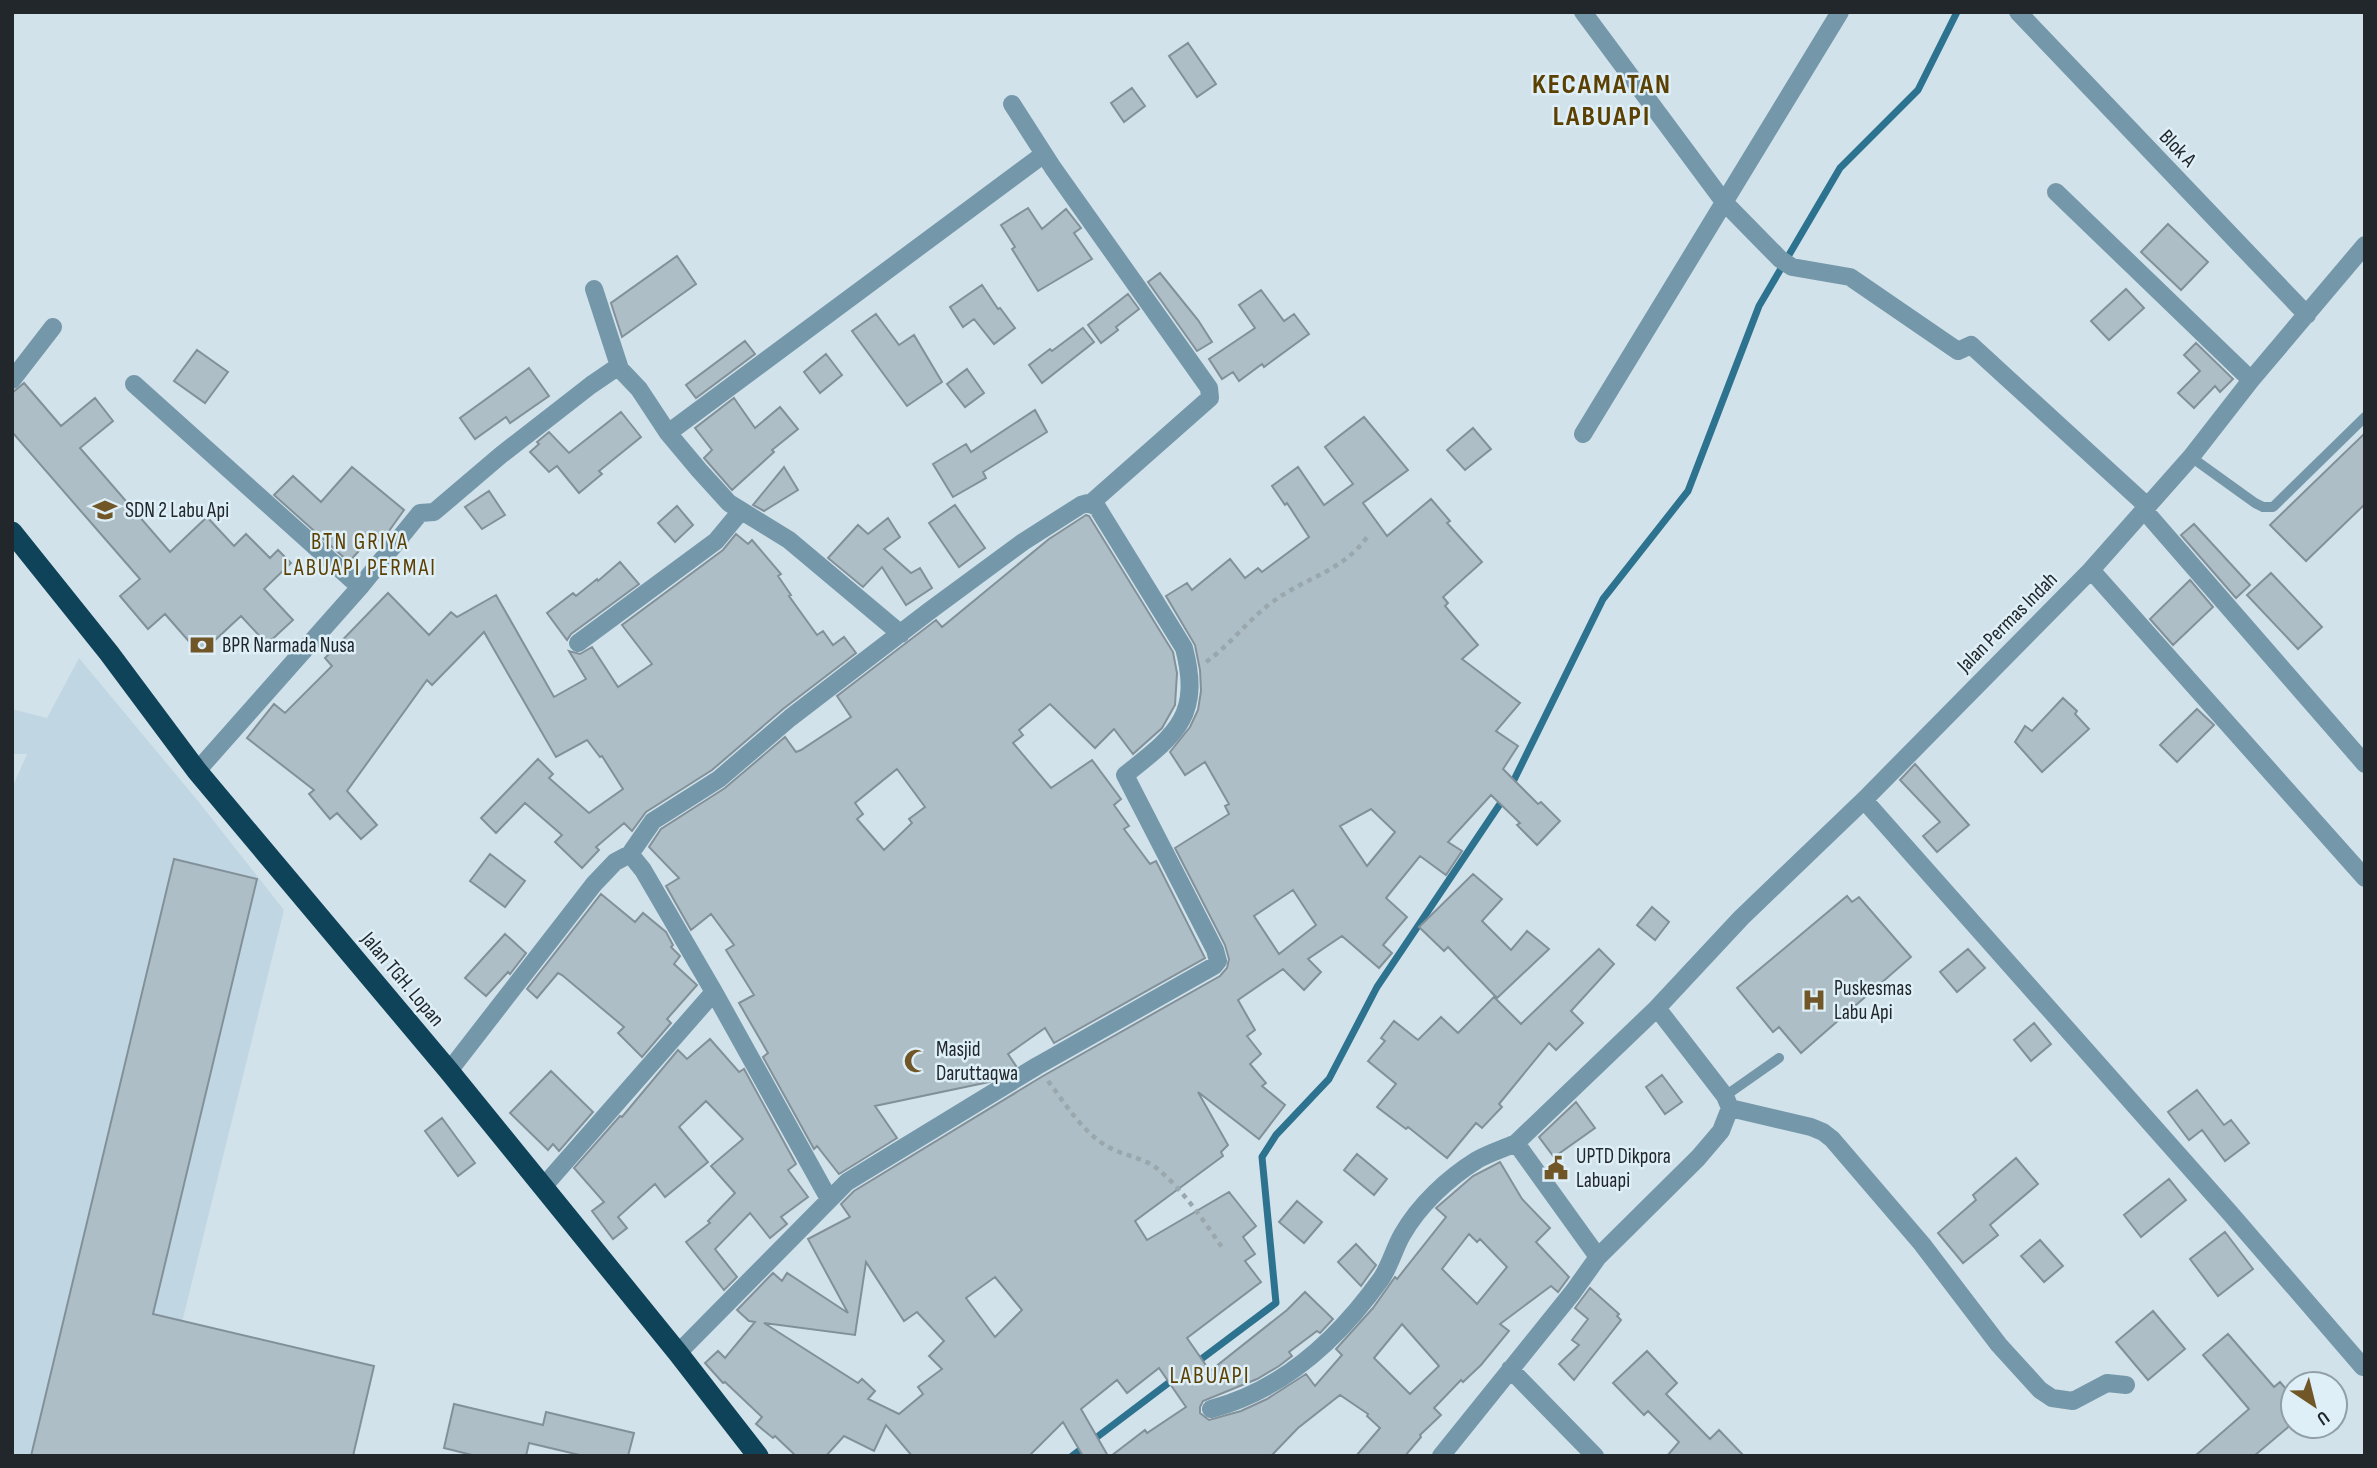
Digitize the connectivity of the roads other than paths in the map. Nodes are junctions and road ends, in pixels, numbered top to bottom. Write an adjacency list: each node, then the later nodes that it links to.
1 (1583, 12): 7 (street)
2 (1840, 12): 7 (street)
3 (2018, 12): 10 (street, Blok A)
4 (1012, 104): 5 (street)
5 (1044, 154): 17 (street); 20 (street)
6 (2056, 192): 14 (street)
7 (1724, 202): 18 (street); 21 (street)
8 (2365, 246): 10 (street, Jalan Permas Indah)
9 (594, 289): 12 (street)
10 (2307, 315): 14 (street, Jalan Permas Indah)
11 (53, 327): 13 (street)
12 (620, 369): 17 (street); 25 (street)
13 (12, 380)
14 (2250, 380): 19 (street, Jalan Permas Indah)
15 (134, 384): 25 (street)
16 (2365, 417): 19 (lane)
17 (668, 433): 22 (street)
18 (1583, 434)
19 (2191, 457): 21 (street, Jalan Permas Indah)
20 (1091, 503): 26 (street); 40 (street)
21 (2146, 508): 24 (street, Jalan Permas Indah); 28 (street)
22 (741, 511): 26 (street); 27 (street)
23 (12, 532): 29 (highway, Jalan TGH. Lopan)
24 (2091, 570): 30 (street, Jalan Permas Indah); 32 (street)
25 (360, 587): 29 (street)
26 (901, 634): 31 (street)
27 (578, 643)
28 (2365, 764)
29 (197, 771): 36 (highway, Jalan TGH. Lopan)
30 (1864, 800): 34 (street, Jalan Permas Indah); 43 (street)
31 (630, 854): 33 (street); 36 (street)
32 (2365, 878)
33 (715, 992): 39 (street); 40 (street)
34 (1657, 1008): 37 (street); 38 (street, Jalan Permas Indah)
35 (1779, 1058): 37 (lane)
36 (449, 1071): 39 (highway, Jalan TGH. Lopan)
37 (1727, 1102): 41 (street); 45 (street)
38 (1516, 1143): 41 (street); 46 (street)
39 (543, 1187): 42 (highway, Jalan TGH. Lopan)
40 (829, 1199): 42 (street)
41 (1598, 1257): 44 (street)
42 (678, 1353): 47 (highway, Jalan TGH. Lopan)
43 (2362, 1367)
44 (1510, 1369): 48 (street); 49 (street)
45 (2126, 1385)
46 (1211, 1409)
47 (758, 1456)
48 (1441, 1456)
49 (1595, 1456)

